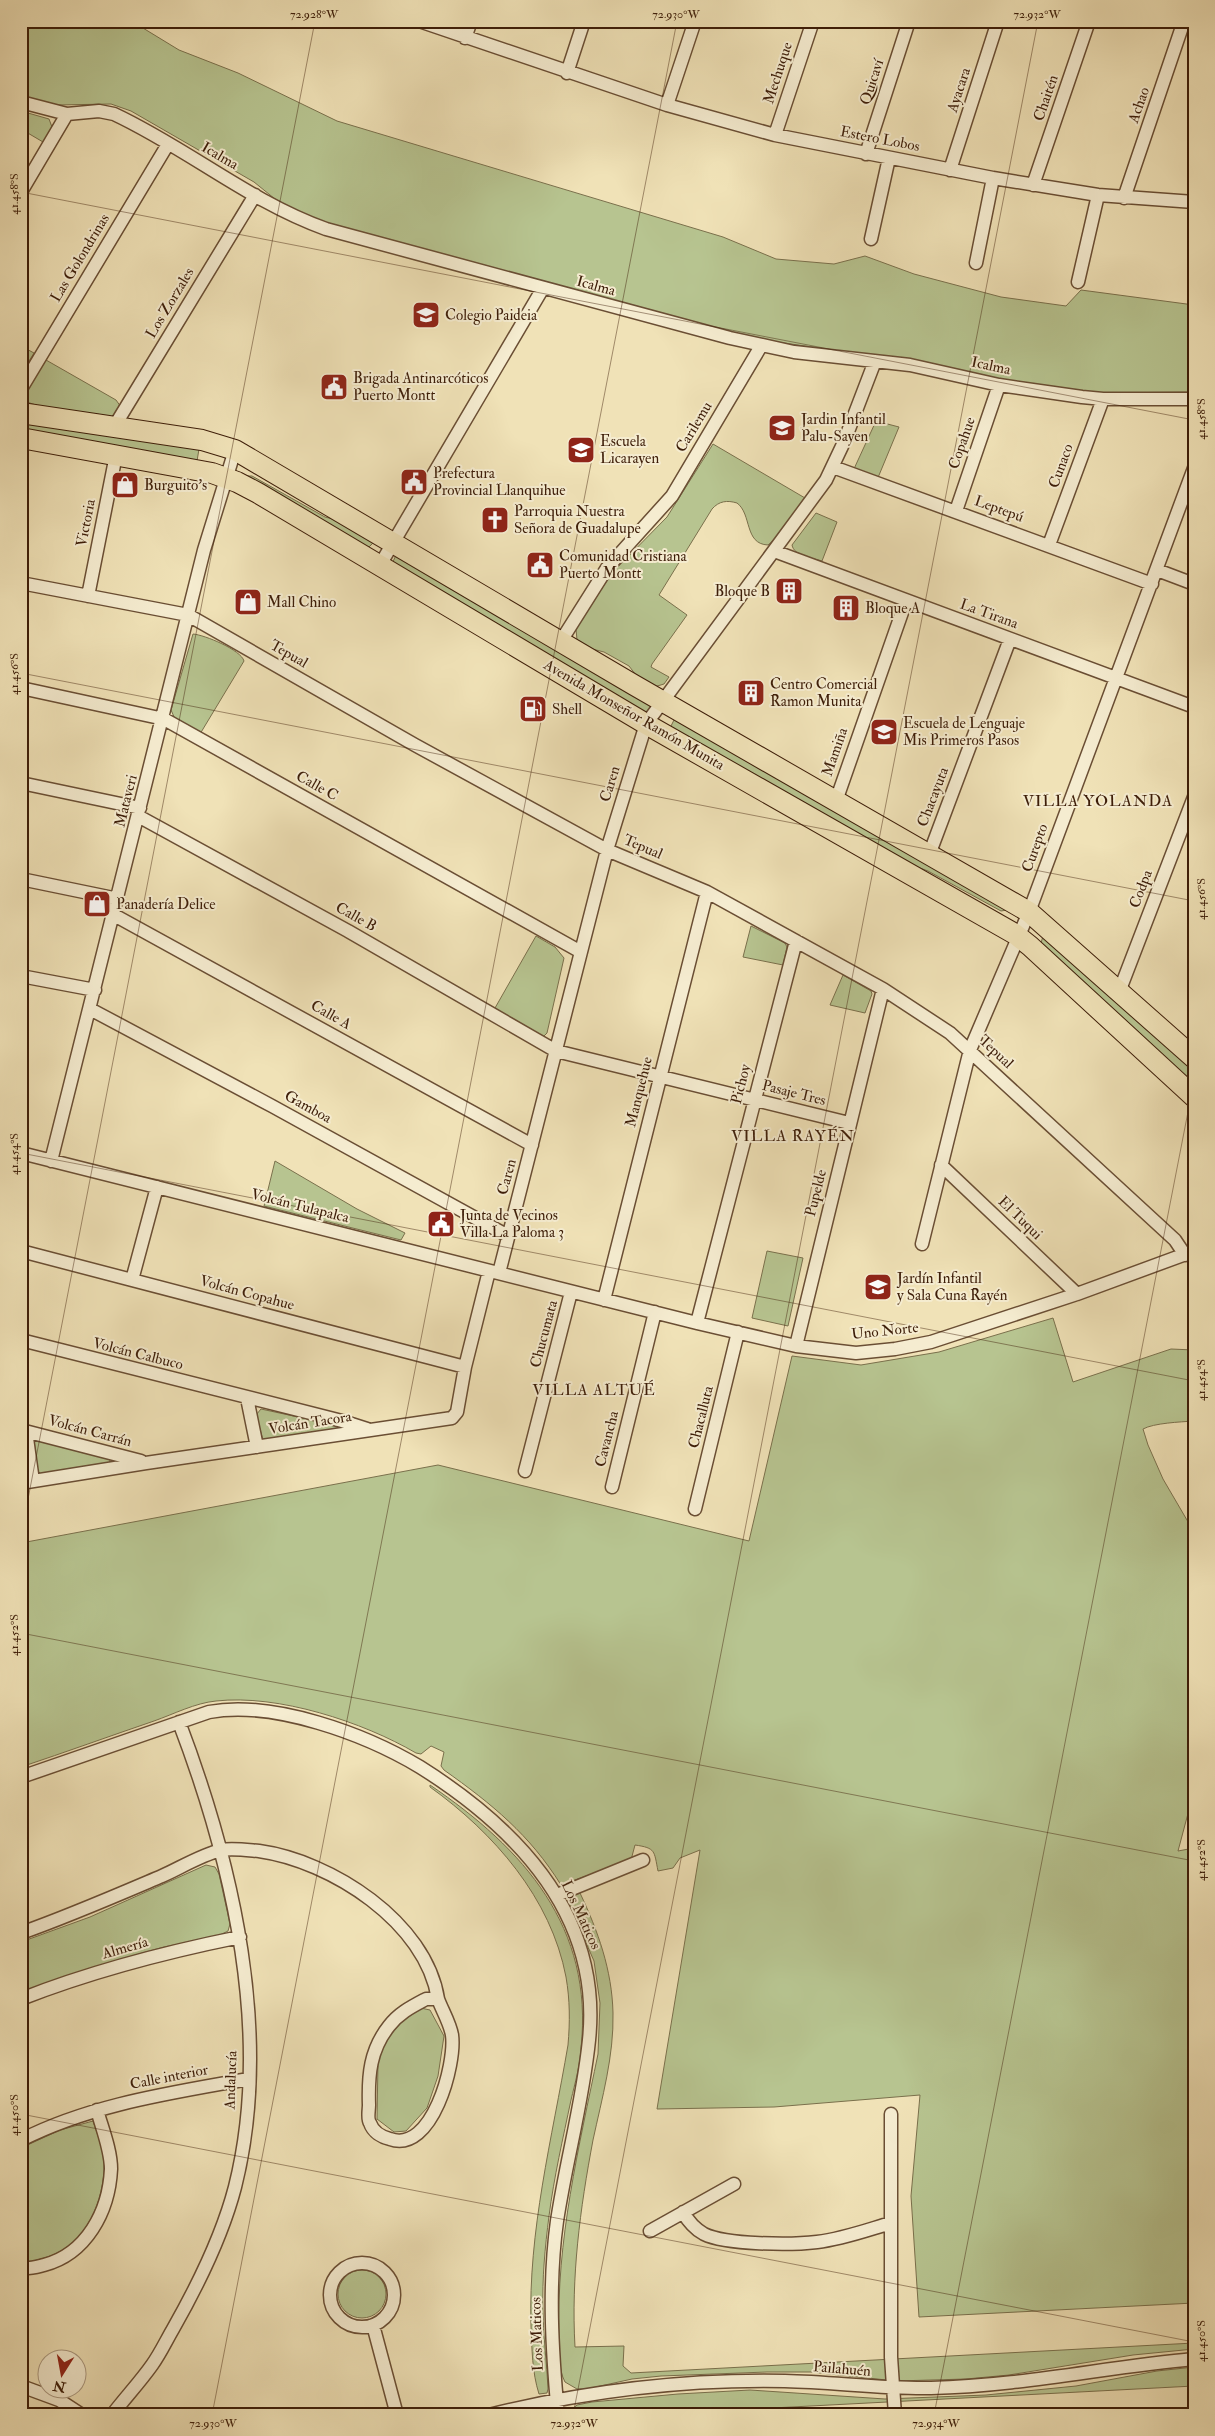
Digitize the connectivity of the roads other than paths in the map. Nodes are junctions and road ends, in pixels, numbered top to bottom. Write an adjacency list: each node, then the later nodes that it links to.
1 (418, 21): 10 (street, Estero Lobos)
2 (471, 21): 10 (street)
3 (584, 21): 11 (street)
4 (695, 21): 13 (street)
5 (813, 21): 15 (street, Mechuque)
6 (909, 21): 17 (street, Quicaví)
7 (998, 21): 19 (street, Ayacara)
8 (1089, 21): 21 (street, Chaitén)
9 (1184, 21): 25 (street, Achao)
10 (465, 38): 11 (street, Estero Lobos)
11 (567, 72): 13 (street, Estero Lobos)
12 (21, 102): 14 (street, Icalma)
13 (667, 105): 15 (street, Estero Lobos)
14 (67, 114): 16 (street, Icalma); 22 (street)
15 (775, 135): 17 (street, Estero Lobos)
16 (168, 144): 23 (street, Icalma); 34 (street, Las Golondrinas)
17 (866, 154): 18 (street, Estero Lobos)
18 (889, 158): 19 (street, Estero Lobos); 27 (street)
19 (950, 170): 20 (street, Estero Lobos)
20 (993, 178): 21 (street, Estero Lobos); 28 (street)
21 (1033, 185): 24 (street, Estero Lobos)
22 (21, 192)
23 (255, 195): 30 (street, Icalma); 38 (street, Los Zorzales)
24 (1098, 196): 25 (street, Estero Lobos); 29 (street)
25 (1124, 198): 26 (street, Estero Lobos)
26 (1194, 202)
27 (871, 239)
28 (976, 263)
29 (1078, 282)
30 (543, 288): 31 (street, Icalma); 46 (street)
31 (761, 346): 32 (street, Icalma); 58 (street, Carilemu)
32 (875, 361): 33 (street, Icalma); 42 (street, Caren)
33 (999, 385): 35 (street, Icalma); 45 (street, Copahue)
34 (21, 388)
35 (1103, 399): 36 (street, Icalma); 47 (street, Cunaco)
36 (1194, 400)
37 (21, 413): 38 (main road, Avenida Monseñor Ramón Munita)
38 (114, 427): 40 (main road, Avenida Monseñor Ramón Munita)
39 (21, 438): 41 (main road, Avenida Monseñor Ramón Munita)
40 (235, 450): 44 (street, Mataveri); 46 (main road, Avenida Monseñor Ramón Munita)
41 (116, 455): 44 (main road, Avenida Monseñor Ramón Munita); 54 (street, Victoria)
42 (833, 467): 45 (street, Leptepú); 48 (street, Caren)
43 (1194, 468): 50 (street, Curepto)
44 (226, 478): 49 (main road, Avenida Monseñor Ramón Munita); 56 (street, Mataveri)
45 (956, 511): 47 (street, Leptepú)
46 (394, 543): 49 (street); 58 (main road, Avenida Monseñor Ramón Munita)
47 (1049, 545): 52 (street, Leptepú)
48 (774, 551): 55 (street, La Tirana); 61 (street, Caren)
49 (380, 566): 64 (main road, Avenida Monseñor Ramón Munita)
50 (1157, 570): 52 (street, Curepto); 53 (street)
51 (21, 583): 54 (street, Tepual)
52 (1152, 584): 59 (street, Curepto)
53 (1194, 584)
54 (88, 596): 56 (street, Tepual)
55 (906, 601): 57 (street, La Tirana); 67 (street, Mamiña)
56 (188, 615): 63 (street, Mataveri); 69 (street, Tepual)
57 (1010, 639): 59 (street, La Tirana); 70 (street, Chacayuta)
58 (561, 642): 61 (main road, Avenida Monseñor Ramón Munita)
59 (1117, 679): 62 (street, La Tirana); 74 (street, Curepto)
60 (21, 688): 63 (street, Calle C)
61 (662, 701): 64 (street, Caren); 67 (main road, Avenida Monseñor Ramón Munita)
62 (1194, 707)
63 (164, 719): 68 (street, Mataveri); 78 (street, Calle C)
64 (646, 724): 69 (street, Caren); 76 (main road, Avenida Monseñor Ramón Munita)
65 (21, 783): 68 (street, Calle B)
66 (1194, 797): 82 (street, Codpa)
67 (836, 801): 70 (main road, Avenida Monseñor Ramón Munita)
68 (139, 812): 73 (street, Mataveri); 85 (street, Calle B)
69 (607, 850): 72 (street, Tepual); 78 (street, Caren)
70 (929, 855): 74 (main road, Avenida Monseñor Ramón Munita)
71 (21, 879): 73 (street)
72 (707, 892): 77 (street, Tepual); 87 (street, Manquehue)
73 (118, 899): 75 (street, Mataveri)
74 (1030, 912): 76 (street, Curepto); 82 (main road, Avenida Monseñor Ramón Munita)
75 (114, 915): 81 (street, Mataveri); 91 (street, Calle A)
76 (1019, 937): 84 (street, Curepto); 88 (main road, Avenida Monseñor Ramón Munita)
77 (796, 941): 80 (street, Tepual); 89 (street, Pichoy)
78 (581, 952): 85 (street, Caren)
79 (21, 976): 81 (street)
80 (883, 988): 84 (street, Tepual); 90 (street, Pupelde)
81 (95, 990): 83 (street, Mataveri)
82 (1119, 992): 86 (main road, Avenida Monseñor Ramón Munita)
83 (90, 1009): 93 (street, Mataveri); 96 (street, Gamboa)
84 (970, 1050): 94 (street, Curepto); 99 (street, Tepual)
85 (556, 1051): 87 (street, Pasaje Tres); 91 (street, Caren)
86 (1194, 1058)
87 (660, 1076): 89 (street, Pasaje Tres); 104 (street, Manquehue)
88 (1194, 1097)
89 (754, 1100): 90 (street, Pasaje Tres); 106 (street, Pichoy)
90 (849, 1123): 109 (street, Pupelde)
91 (532, 1145): 96 (street, Caren)
92 (21, 1153): 93 (street, Volcán Tulapalca)
93 (52, 1161): 95 (street, Volcán Tulapalca)
94 (941, 1165): 97 (street, Curepto); 103 (street, El Tuqui)
95 (157, 1187): 100 (street, Volcán Tulapalca); 101 (street)
96 (508, 1236): 100 (street, Caren)
97 (922, 1244)
98 (21, 1251): 101 (street, Volcán Copahue)
99 (1190, 1253): 103 (street, Uno Norte)
100 (494, 1272): 102 (street, Volcán Tulapalca); 110 (street, Volcán Tacora)
101 (132, 1280): 110 (street, Volcán Copahue)
102 (571, 1292): 104 (street, Uno Norte); 116 (street, Chucumata)
103 (1076, 1294): 109 (street, Uno Norte)
104 (604, 1300): 105 (street, Uno Norte)
105 (655, 1312): 106 (street, Uno Norte); 118 (street, Cavancha)
106 (697, 1323): 107 (street, Uno Norte)
107 (738, 1332): 109 (street, Uno Norte); 119 (street, Chacalluta)
108 (21, 1340): 111 (street, Volcán Calbuco)
109 (796, 1346)
110 (465, 1367): 112 (street, Volcán Tacora)
111 (247, 1398): 112 (street, Volcán Calbuco); 114 (street)
112 (369, 1430): 114 (street, Volcán Tacora)
113 (24, 1431): 115 (street, Volcán Carrán); 117 (street, Volcán Carrán)
114 (257, 1447): 115 (street, Volcán Tacora)
115 (146, 1463): 117 (street, Volcán Tacora)
116 (525, 1472)
117 (27, 1482)
118 (612, 1487)
119 (695, 1509)
120 (179, 1722): 121 (street, Los Maticos); 122 (street, Andalucía); 124 (street, Los Maticos)
121 (21, 1777)
122 (221, 1850): 125 (street); 126 (street, Andalucía); 128 (street)
123 (643, 1860): 124 (street)
124 (557, 1895): 142 (street, Los Maticos)
125 (21, 1933)
126 (240, 1937): 127 (street, Almería); 129 (street, Andalucía)
127 (21, 1999)
128 (438, 1999): 128 (street)
129 (248, 2079): 130 (street, Calle interior); 144 (street, Andalucía)
130 (97, 2110): 132 (street, Calle interior); 137 (street)
131 (891, 2114): 135 (street)
132 (21, 2140)
133 (734, 2184): 134 (street)
134 (683, 2212): 135 (street); 136 (street)
135 (891, 2223): 141 (street)
136 (650, 2231)
137 (21, 2268)
138 (373, 2325): 138 (street); 145 (street)
139 (1194, 2359): 141 (street, Pailahuén)
140 (21, 2386): 143 (street)
141 (893, 2388): 142 (street, Pailahuén); 148 (street)
142 (557, 2400): 146 (street, Pailahuén); 147 (street, Los Maticos)
143 (82, 2415)
144 (112, 2415)
145 (397, 2415)
146 (489, 2415)
147 (558, 2415)
148 (895, 2415)

